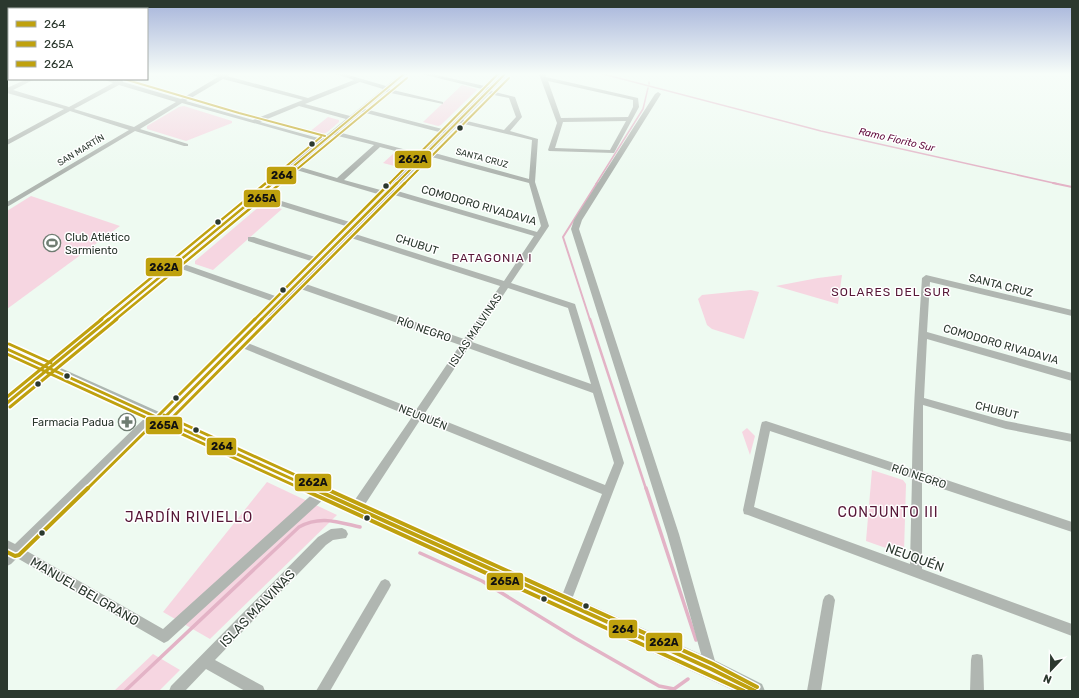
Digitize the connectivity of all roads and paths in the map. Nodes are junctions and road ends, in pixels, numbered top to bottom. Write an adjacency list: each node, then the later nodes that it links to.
1 (62, 107): 13 (street)
2 (75, 107): 13 (street)
3 (171, 107): 20 (street, SAN MARTÍN)
4 (200, 107): 19 (street)
5 (292, 107): 19 (street)
6 (308, 107): 15 (street)
7 (364, 107): 14 (street)
8 (473, 107): 18 (street)
9 (515, 107): 22 (street)
10 (554, 107): 16 (street)
11 (636, 107): 17 (street)
12 (650, 107): 73 (street)
13 (70, 109): 20 (street); 25 (street)
14 (360, 110): 15 (street); 21 (street)
15 (351, 118): 23 (street)
16 (559, 120): 17 (street); 17 (street)
17 (629, 120)
18 (459, 121): 21 (street); 22 (street)
19 (254, 122): 24 (street)
20 (134, 128): 26 (street); 34 (street, SAN MARTÍN)
21 (448, 132): 28 (street)
22 (506, 132): 31 (street, ISLAS MALVINAS)
23 (333, 133): 24 (street); 27 (street, SANTA CRUZ)
24 (324, 141): 29 (street)
25 (7, 143)
26 (186, 145)
27 (378, 145): 28 (street, SANTA CRUZ); 30 (street)
28 (425, 155): 31 (street, SANTA CRUZ); 32 (street)
29 (292, 167): 30 (street, COMODORO RIVADAVIA); 33 (street)
30 (338, 181): 32 (street, COMODORO RIVADAVIA)
31 (532, 182): 37 (street, ISLAS MALVINAS)
32 (387, 193): 35 (street); 37 (street, COMODORO RIVADAVIA)
33 (257, 196): 35 (street); 40 (street)
34 (7, 205)
35 (354, 226): 36 (street)
36 (346, 234): 39 (street); 42 (street, CHUBUT)
37 (539, 235): 42 (street, ISLAS MALVINAS)
38 (251, 239): 39 (street)
39 (319, 262): 41 (street)
40 (175, 264): 43 (street); 49 (street)
41 (297, 284): 43 (street); 47 (street, RÍO NEGRO)
42 (506, 284): 47 (street, ISLAS MALVINAS); 51 (street, CHUBUT)
43 (280, 301): 46 (street)
44 (1072, 313): 45 (street, SANTA CRUZ)
45 (922, 334): 50 (street, COMODORO RIVADAVIA); 52 (street)
46 (238, 343): 54 (street, NEUQUÉN); 55 (street)
47 (466, 344): 51 (street, RÍO NEGRO); 54 (street, ISLAS MALVINAS)
48 (7, 350): 49 (main road)
49 (49, 368): 53 (street); 55 (main road)
50 (1072, 377)
51 (597, 390): 58 (street)
52 (918, 400): 56 (street, CHUBUT); 57 (street)
53 (7, 403)
54 (418, 415): 58 (street, NEUQUÉN); 60 (street, ISLAS MALVINAS)
55 (157, 418): 59 (main road); 64 (street)
56 (1072, 438)
57 (917, 475): 61 (street, RÍO NEGRO); 62 (street, RÍO NEGRO); 66 (street)
58 (608, 491): 69 (street)
59 (322, 493): 60 (main road); 64 (street, MANUEL BELGRANO)
60 (356, 508): 69 (main road)
61 (748, 510): 66 (street, NEUQUÉN)
62 (1072, 527)
63 (342, 534): 72 (street, ISLAS MALVINAS)
64 (12, 548): 65 (street)
65 (7, 560)
66 (916, 572): 70 (street, NEUQUÉN)
67 (385, 585): 76 (street)
68 (829, 600): 78 (street)
69 (565, 603): 73 (main road)
70 (1072, 630)
71 (977, 660): 79 (street)
72 (205, 661): 74 (street, ISLAS MALVINAS); 75 (street)
73 (711, 669): 77 (main road)
74 (176, 691)
75 (258, 691)
76 (323, 691)
77 (755, 691)
78 (814, 691)
79 (977, 691)

